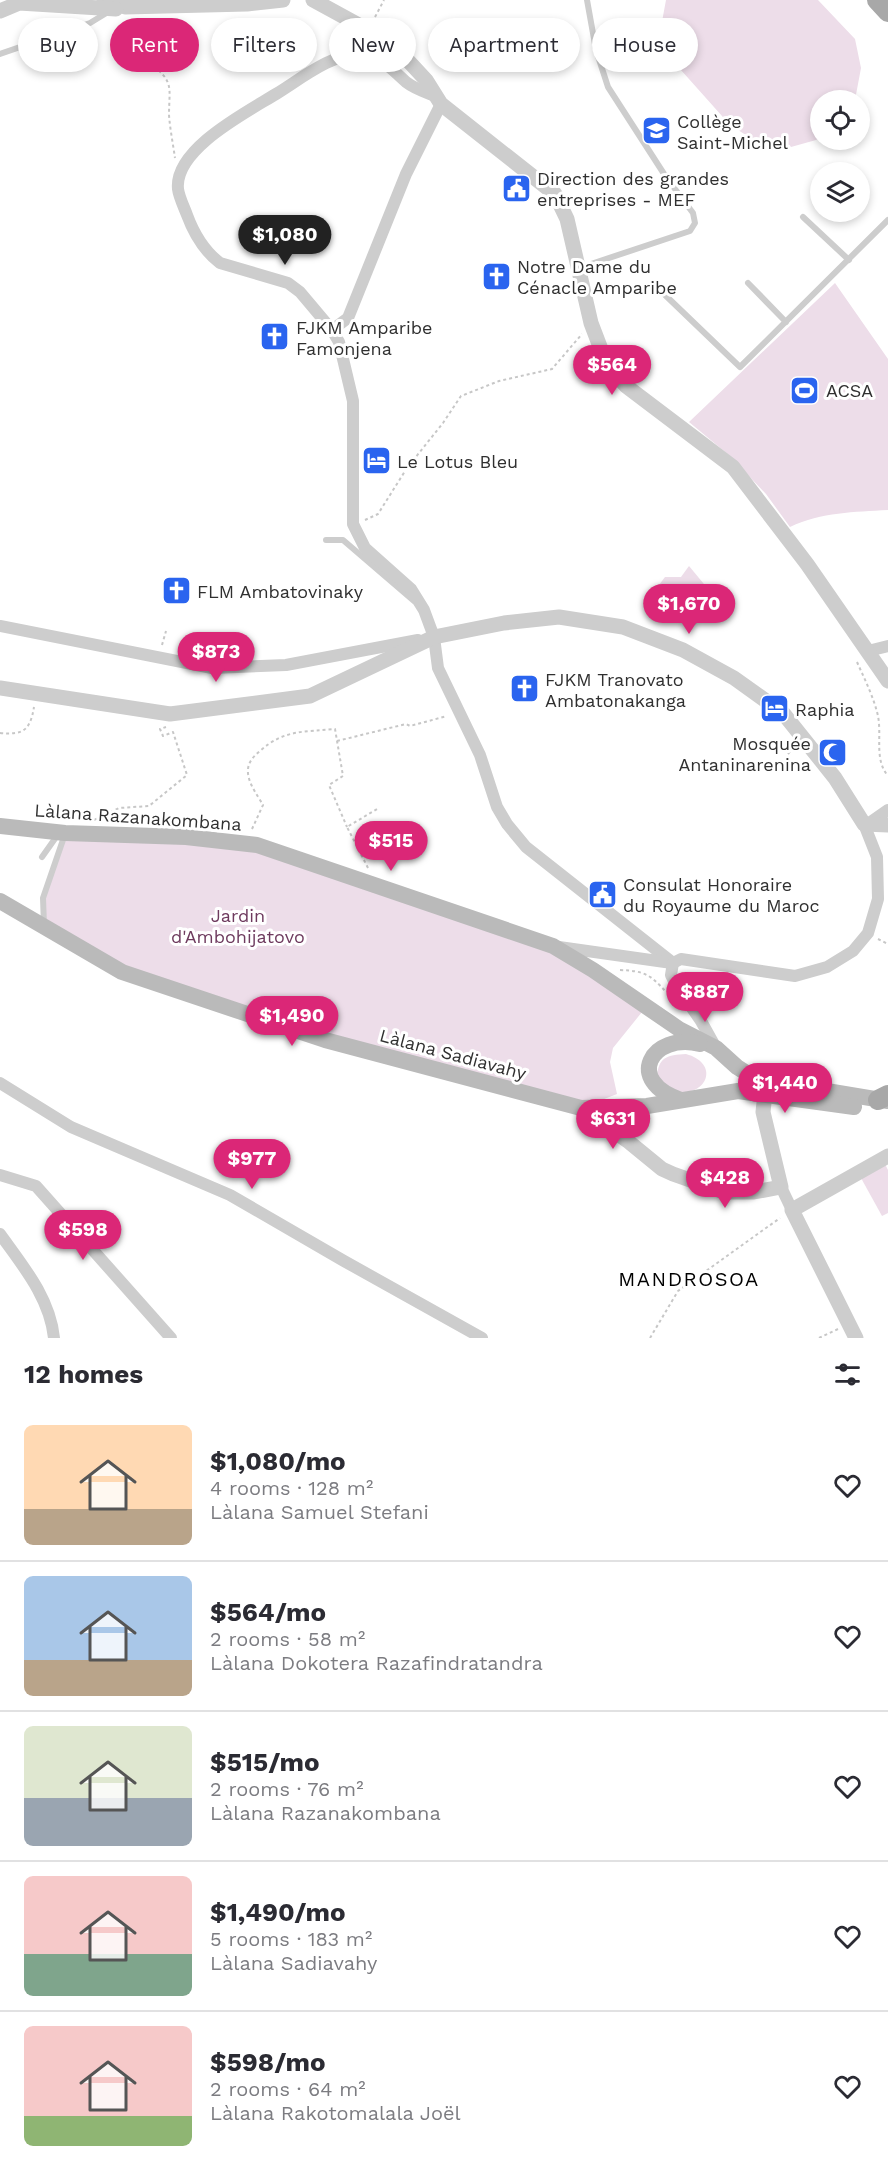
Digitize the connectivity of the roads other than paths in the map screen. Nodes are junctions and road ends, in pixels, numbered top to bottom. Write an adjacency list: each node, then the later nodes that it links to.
1 (284, 0): 5 (street)
2 (313, 0): 8 (street)
3 (587, 0): 12 (lane)
4 (20, 1): 5 (street); 6 (street)
5 (113, 6): 7 (lane)
6 (0, 11)
7 (0, 54)
8 (438, 100): 12 (street); 16 (street); 16 (street)
9 (803, 217): 11 (lane)
10 (888, 220): 11 (lane)
11 (849, 260): 15 (lane)
12 (579, 268): 22 (street)
13 (748, 283): 15 (lane)
14 (664, 294): 15 (lane)
15 (786, 322)
16 (332, 330): 18 (street)
17 (326, 540): 18 (lane)
18 (424, 610): 20 (street)
19 (0, 626): 20 (street)
20 (434, 637): 24 (street); 26 (street); 34 (street)
21 (888, 646): 22 (street)
22 (861, 652): 23 (street)
23 (888, 681)
24 (0, 688)
25 (888, 810): 26 (street)
26 (866, 824): 27 (street); 34 (street)
27 (888, 825)
28 (0, 826): 29 (main road, Làlana Razanakombana)
29 (63, 833): 30 (lane); 32 (lane); 33 (main road, Làlana Razanakombana)
30 (42, 857)
31 (0, 901): 32 (main road, Làlana Sadiavahy)
32 (35, 920): 40 (main road, Làlana Sadiavahy)
33 (553, 946): 34 (street); 35 (main road, Làlana Razanakombana)
34 (673, 963): 35 (street)
35 (716, 1048): 37 (main road, Làlana Razanakombana); 38 (main road)
36 (0, 1083): 48 (street)
37 (761, 1086): 38 (main road, Làlana Sadiavahy); 39 (main road, Làlana Sadiavahy); 43 (street)
38 (681, 1100): 40 (main road, Làlana Sadiavahy)
39 (885, 1102)
40 (581, 1108): 43 (street)
41 (888, 1156): 44 (street)
42 (0, 1175): 47 (street)
43 (781, 1187): 44 (street)
44 (792, 1210): 49 (street)
45 (0, 1234): 46 (street)
46 (54, 1338)
47 (171, 1338)
48 (482, 1338)
49 (856, 1338)

